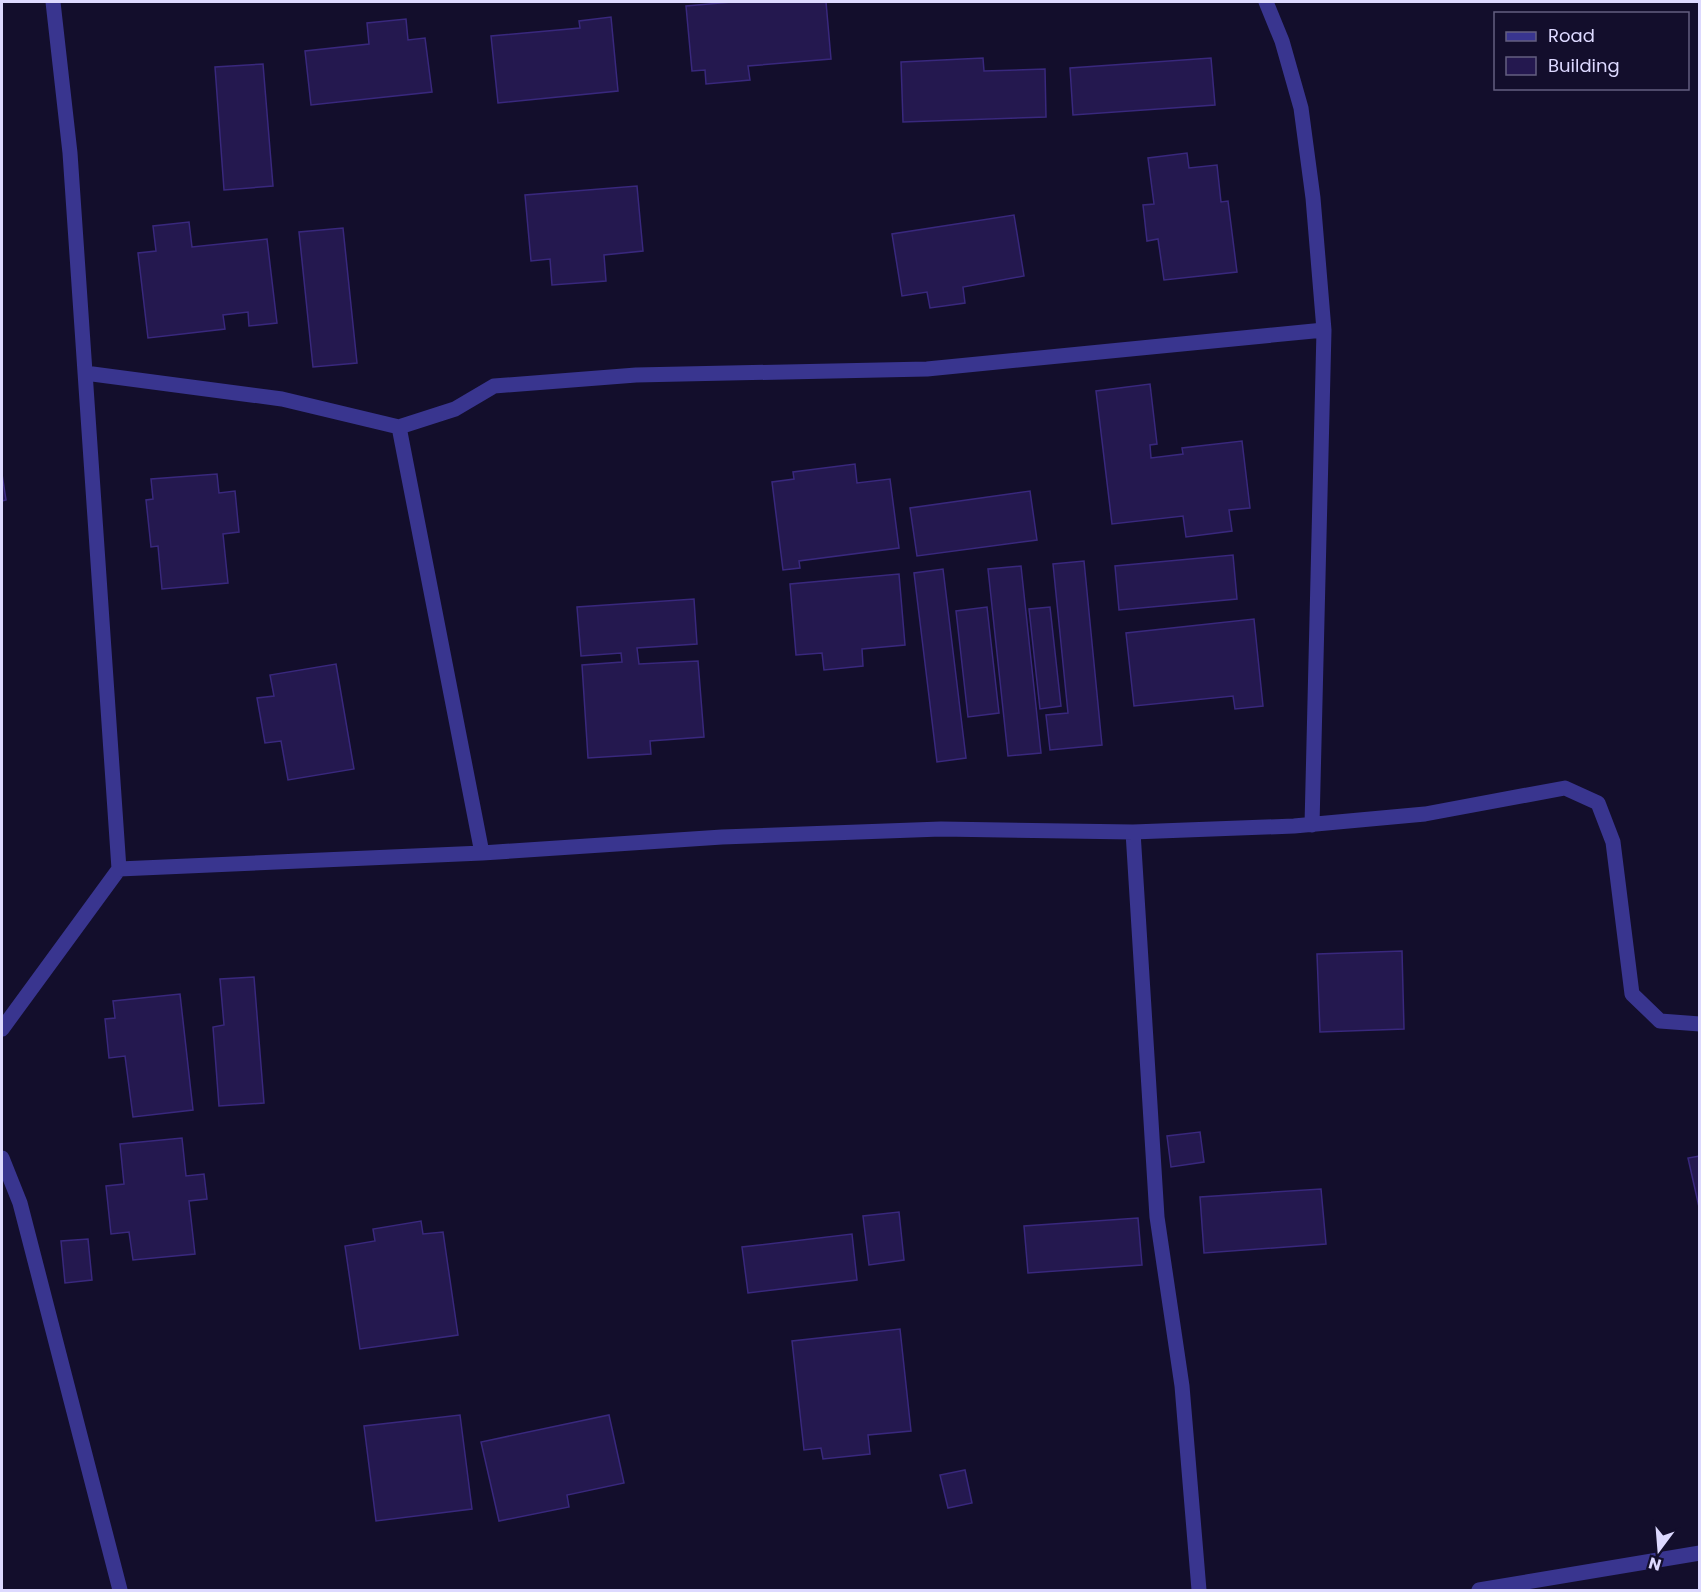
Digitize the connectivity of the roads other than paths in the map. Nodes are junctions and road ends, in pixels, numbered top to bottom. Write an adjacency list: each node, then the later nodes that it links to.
1 (53, 2): 4 (street)
2 (1266, 2): 3 (street)
3 (1324, 330): 5 (street); 6 (street)
4 (86, 373): 5 (street); 9 (street)
5 (399, 427): 8 (street)
6 (1312, 825): 7 (street); 10 (street)
7 (1133, 832): 8 (street); 15 (street)
8 (482, 853): 9 (street)
9 (119, 869): 11 (street)
10 (1700, 1024)
11 (2, 1029)
12 (2, 1158): 14 (street)
13 (1700, 1553): 16 (street)
14 (120, 1590)
15 (1199, 1590)
16 (1479, 1590)

